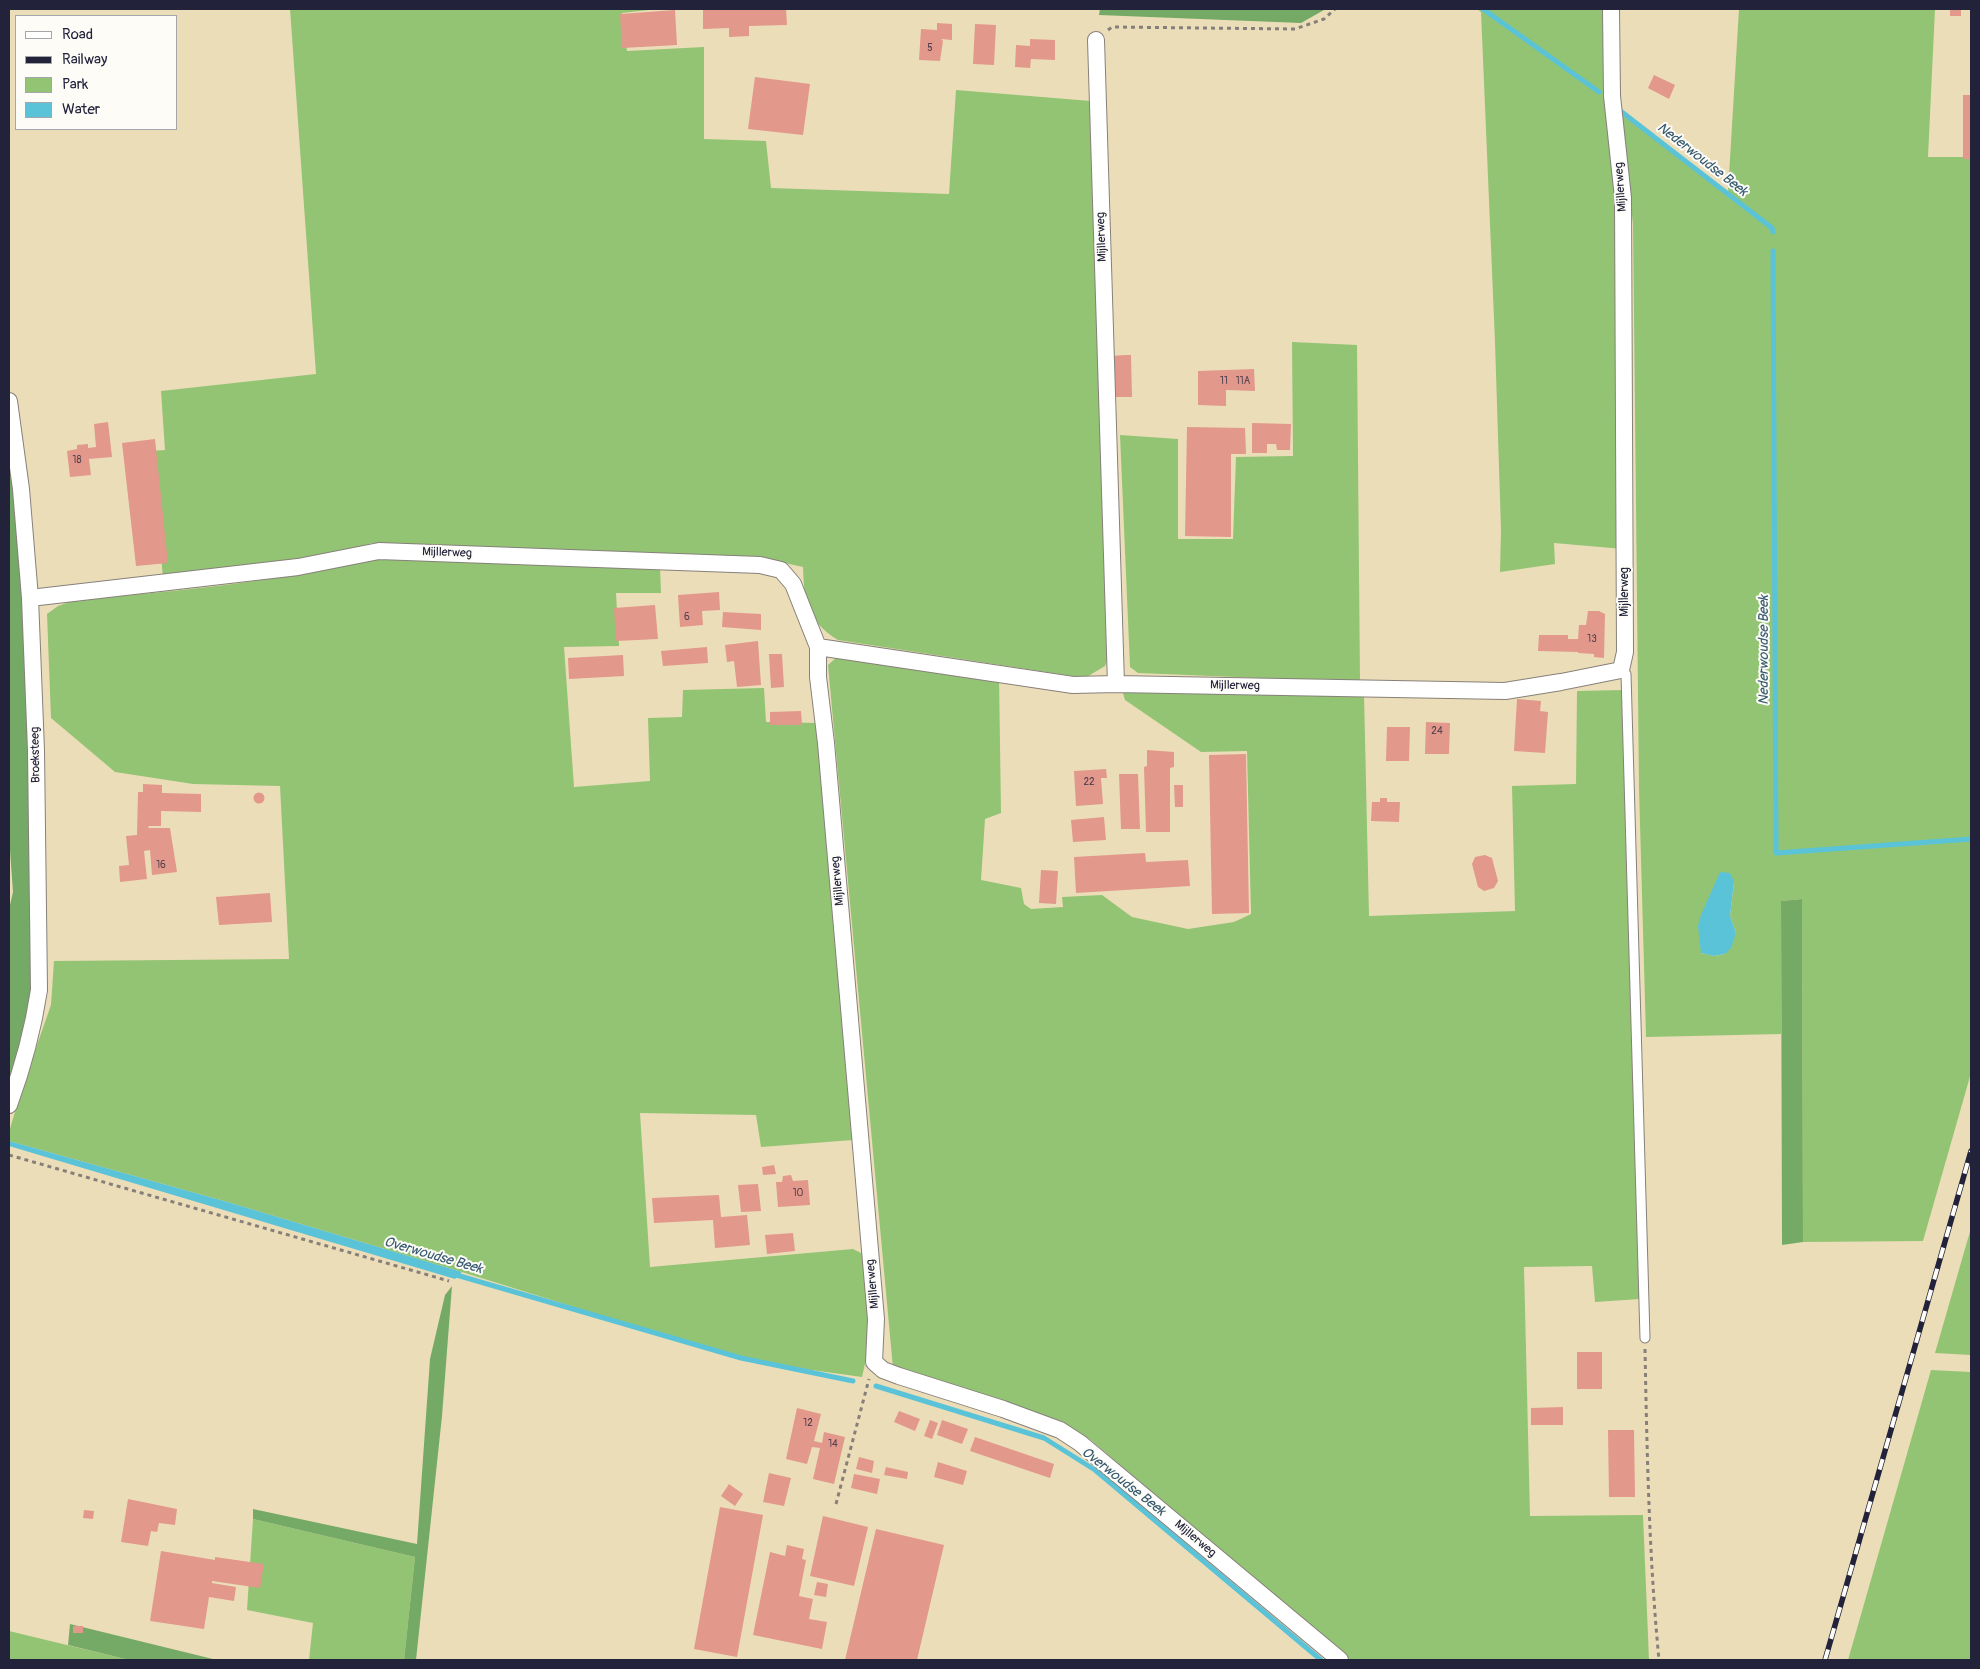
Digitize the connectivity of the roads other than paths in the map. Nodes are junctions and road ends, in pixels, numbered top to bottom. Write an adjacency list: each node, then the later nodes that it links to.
1 (1611, 9): 6 (street, Mijllerweg)
2 (1096, 40): 7 (street, Mijllerweg)
3 (9, 401): 4 (street, Broeksteeg)
4 (30, 598): 5 (street, Mijllerweg); 8 (street, Broeksteeg)
5 (818, 647): 7 (street, Mijllerweg); 10 (street, Mijllerweg)
6 (1621, 670): 7 (street, Mijllerweg); 9 (lane)
7 (1116, 684)
8 (9, 1105)
9 (1645, 1338)
10 (1340, 1660)

